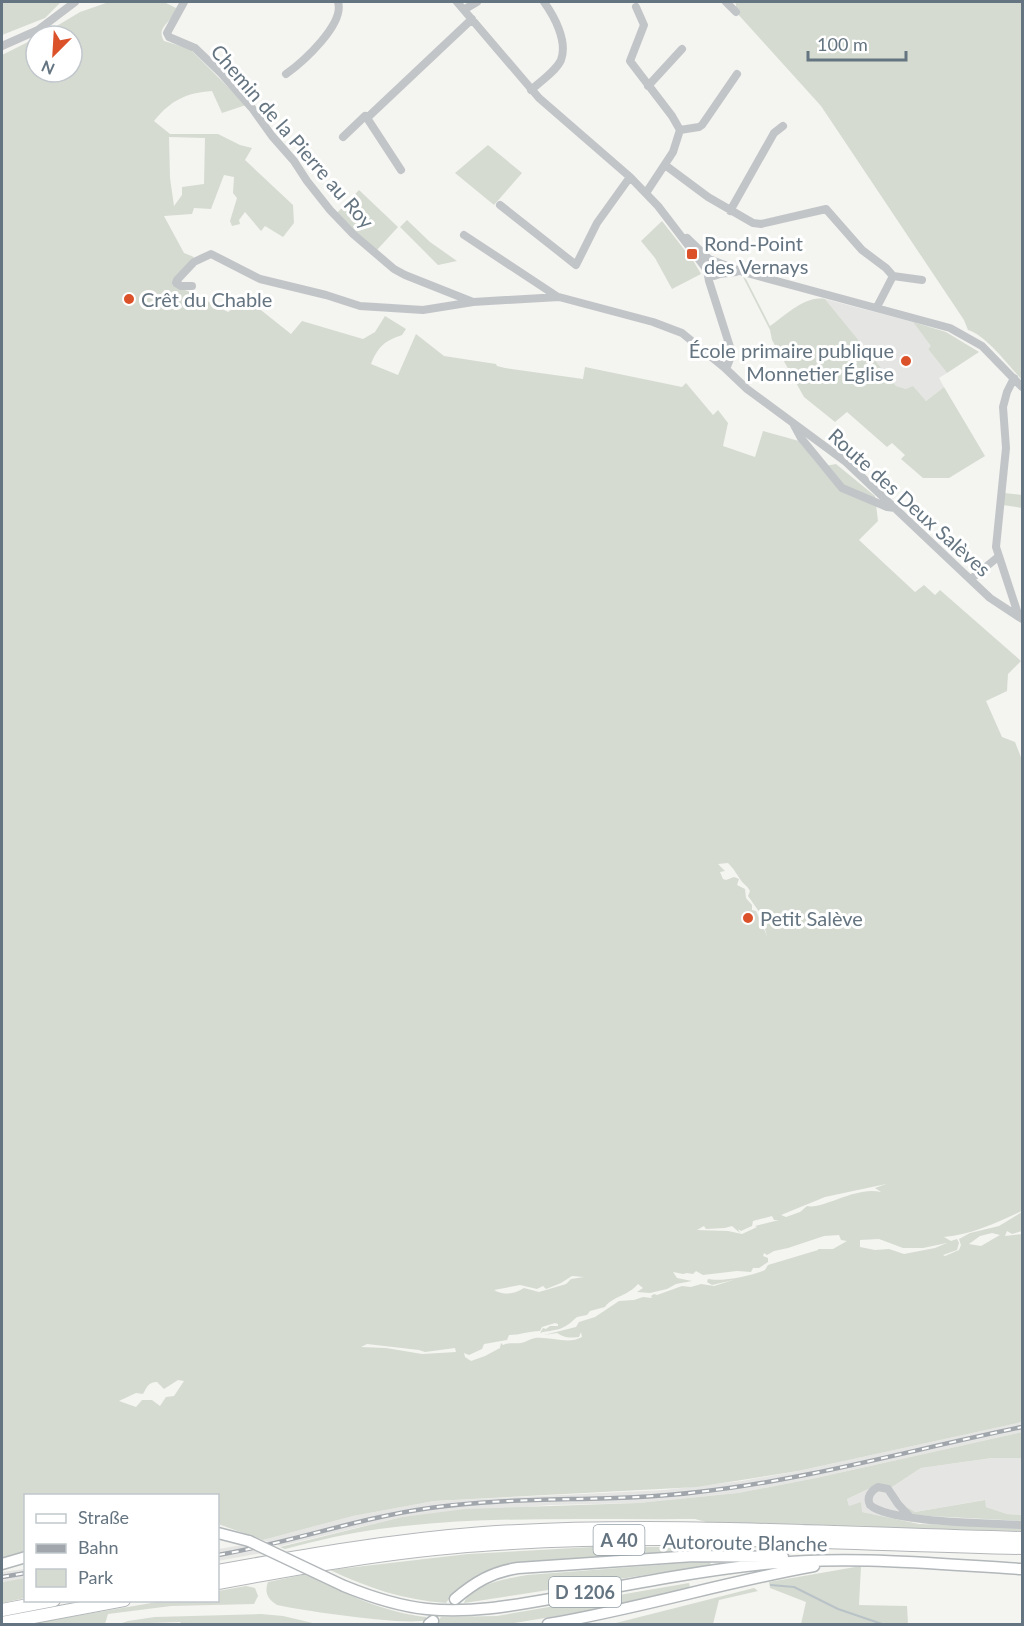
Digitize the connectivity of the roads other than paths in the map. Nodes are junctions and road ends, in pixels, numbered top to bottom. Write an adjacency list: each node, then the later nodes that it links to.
1 (75, 2): 12 (street)
2 (184, 2): 37 (street, Chemin de la Pierre au Roy)
3 (338, 2): 14 (street)
4 (457, 2): 9 (street)
5 (477, 2): 9 (street)
6 (726, 2): 10 (street)
7 (545, 4): 17 (street)
8 (636, 7): 16 (street)
9 (465, 9): 11 (street)
10 (736, 12)
11 (472, 19): 17 (street); 18 (street)
12 (2, 46)
13 (682, 49): 16 (street)
14 (286, 74)
15 (737, 74): 20 (street)
16 (648, 86): 20 (street)
17 (531, 90): 24 (street)
18 (367, 118): 21 (street); 23 (street)
19 (783, 126): 27 (street)
20 (680, 130): 22 (street)
21 (343, 136)
22 (665, 165): 25 (street); 27 (street)
23 (401, 170)
24 (630, 177): 25 (street); 26 (street)
25 (646, 193): 28 (street)
26 (500, 205)
27 (730, 211): 32 (street)
28 (679, 232): 30 (street); 31 (street)
29 (464, 235): 36 (street)
30 (718, 269): 31 (street); 31 (street); 35 (street); 38 (street)
31 (708, 272): 35 (street)
32 (893, 276): 33 (street); 38 (street)
33 (922, 280)
34 (192, 286): 37 (street)
35 (714, 293): 39 (street)
36 (559, 297): 37 (street, Chemin de la Pierre au Roy); 39 (street, Chemin de la Pierre au Roy)
37 (473, 302)
38 (877, 307): 40 (street)
39 (726, 369): 42 (street, Route des Deux Salèves)
40 (1014, 378): 41 (street); 44 (street)
41 (1023, 387)
42 (792, 422): 43 (street, Route des Deux Salèves); 43 (street)
43 (896, 508): 45 (street, Route des Deux Salèves)
44 (998, 557): 45 (street); 46 (street)
45 (971, 579): 46 (street, Route des Deux Salèves)
46 (1021, 618)
47 (910, 1517): 47 (street); 48 (street)
48 (1023, 1525)
49 (219, 1533): 53 (main road, D 1206, bridge)
50 (1023, 1538): 57 (highway, Autoroute Blanche / A 40)
51 (1023, 1548): 58 (highway, Autoroute Blanche / A 40)
52 (24, 1558): 55 (main road)
53 (829, 1560): 54 (main road, D 1206); 59 (main road)
54 (852, 1560): 56 (main road, D 1206); 64 (main road)
55 (2, 1564)
56 (1023, 1569)
57 (219, 1571)
58 (219, 1583)
59 (454, 1599)
60 (44, 1602): 62 (highway)
61 (113, 1602): 63 (highway)
62 (2, 1610)
63 (2, 1623)
64 (548, 1624)

